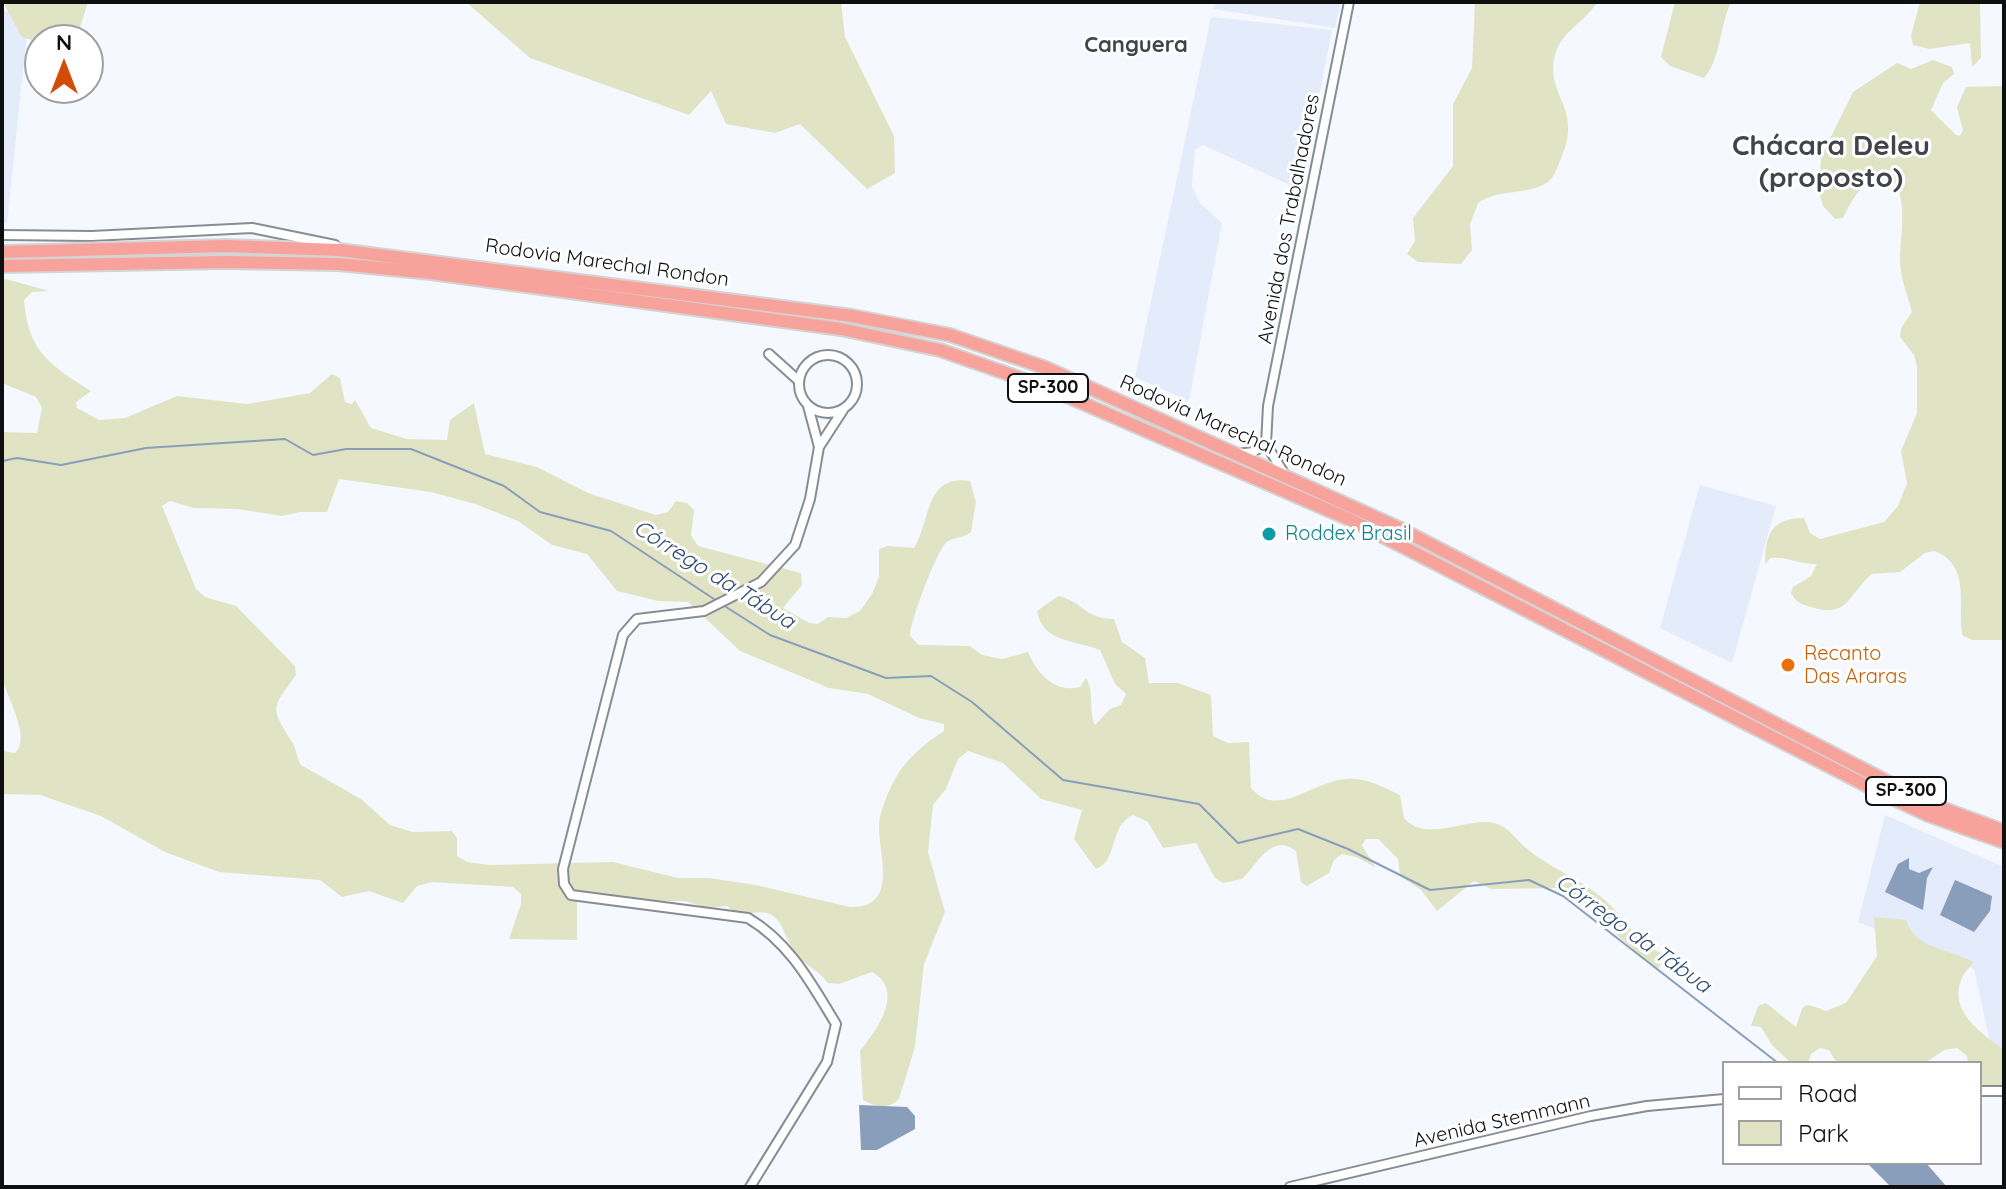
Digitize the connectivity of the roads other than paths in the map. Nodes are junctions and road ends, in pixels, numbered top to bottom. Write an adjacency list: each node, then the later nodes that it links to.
1 (1349, 2): 10 (street, Avenida dos Trabalhadores)
2 (2, 235): 4 (street)
3 (2, 252): 4 (highway, Rodovia Marechal Rondon / SP-300)
4 (394, 255): 12 (highway, Rodovia Marechal Rondon / SP-300)
5 (2, 266): 15 (highway, Rodovia Marechal Rondon / SP-300)
6 (769, 354): 7 (street)
7 (799, 381): 8 (street); 9 (street)
8 (808, 406): 9 (street); 11 (street)
9 (843, 409): 11 (street)
10 (1266, 444): 12 (street); 13 (street)
11 (819, 447): 19 (street)
12 (1236, 454): 13 (highway, Rodovia Marechal Rondon / SP-300)
13 (1285, 476): 14 (highway, Rodovia Marechal Rondon / SP-300)
14 (2004, 831)
15 (2004, 842)
16 (1982, 1091): 17 (street)
17 (2004, 1091)
18 (1722, 1099): 20 (street, Avenida Stemmann)
19 (750, 1187)
20 (1290, 1187)

